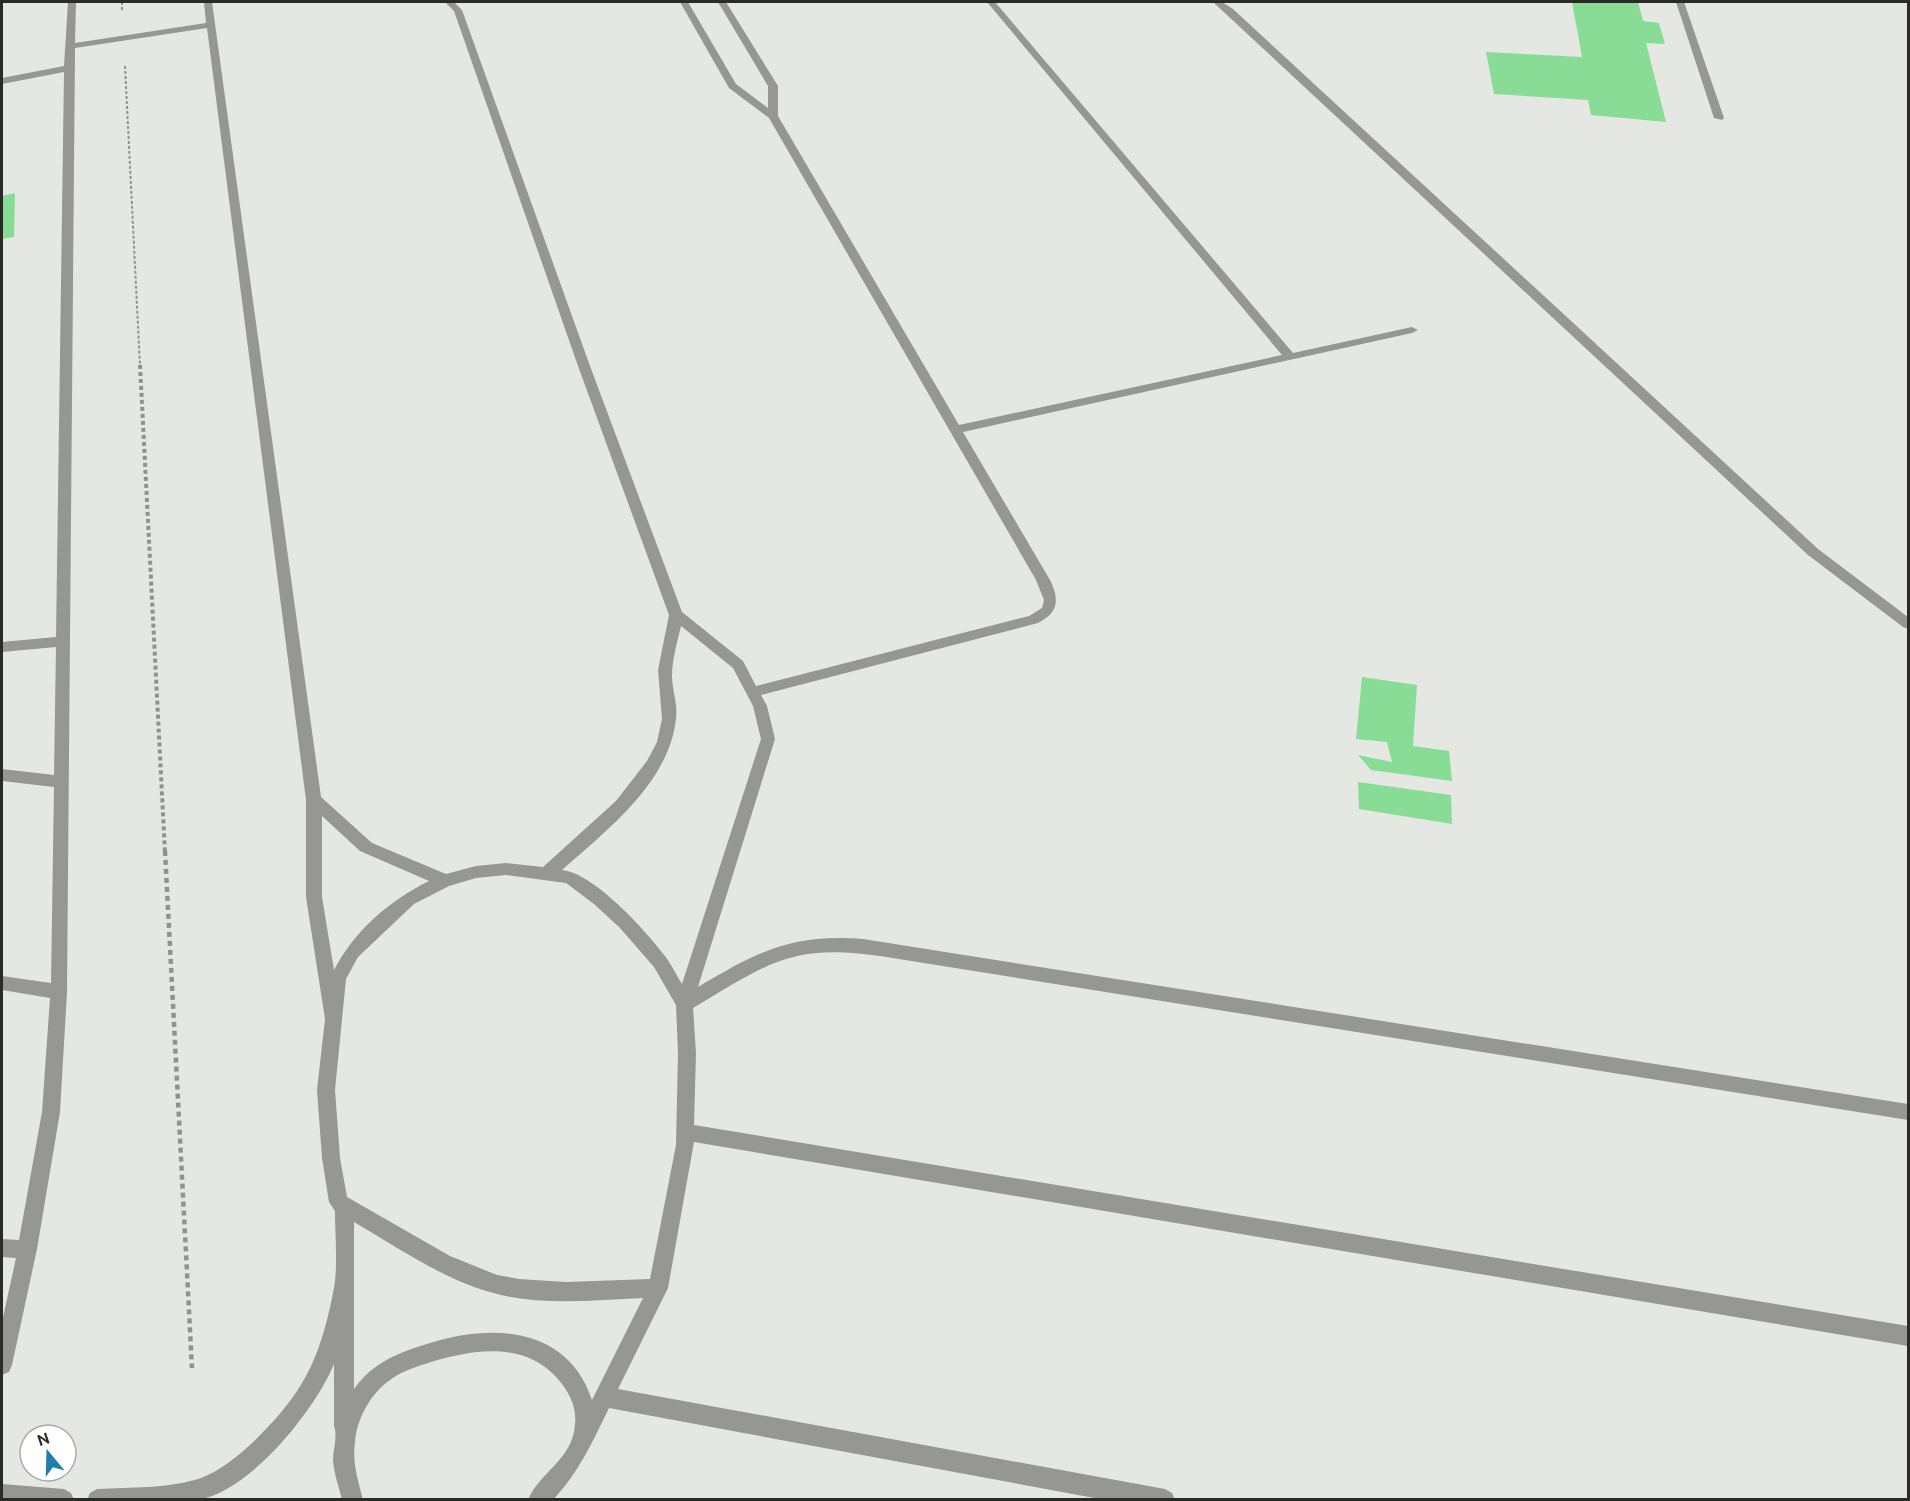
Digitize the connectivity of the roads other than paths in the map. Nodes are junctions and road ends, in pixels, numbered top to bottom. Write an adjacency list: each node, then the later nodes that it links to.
1 (72, 2): 10 (street)
2 (208, 2): 9 (street)
3 (449, 2): 18 (street)
4 (684, 2): 13 (street)
5 (722, 2): 13 (street)
6 (991, 2): 16 (street)
7 (1217, 2): 19 (street)
8 (1680, 2): 14 (street)
9 (211, 25): 10 (street); 25 (street)
10 (70, 46): 11 (street)
11 (69, 68): 12 (street); 20 (street)
12 (2, 81)
13 (773, 116): 17 (street)
14 (1719, 118)
15 (1412, 330): 16 (street)
16 (1290, 357): 17 (street)
17 (956, 430): 22 (street)
18 (676, 615): 22 (street); 26 (street)
19 (1908, 624)
20 (63, 641): 21 (street); 24 (street)
21 (2, 647)
22 (753, 692): 30 (street)
23 (2, 775): 24 (street)
24 (60, 782): 29 (street)
25 (314, 800): 27 (street); 31 (street)
26 (546, 873): 27 (street); 30 (street)
27 (445, 881): 31 (street)
28 (2, 983): 29 (street)
29 (59, 992): 36 (street)
30 (684, 1004): 32 (street); 33 (street)
31 (333, 1017): 34 (street)
32 (1908, 1112)
33 (685, 1132): 37 (street); 39 (street)
34 (344, 1207): 37 (street); 38 (street)
35 (2, 1248): 36 (street)
36 (27, 1249): 40 (street)
37 (658, 1288): 41 (street)
38 (344, 1290): 43 (street); 46 (street)
39 (1908, 1336)
40 (2, 1365)
41 (605, 1397): 42 (street); 49 (street)
42 (582, 1441): 43 (street); 48 (street)
43 (344, 1462): 47 (street)
44 (2, 1495): 45 (street)
45 (64, 1500)
46 (96, 1500)
47 (353, 1500)
48 (538, 1500)
49 (1165, 1500)

